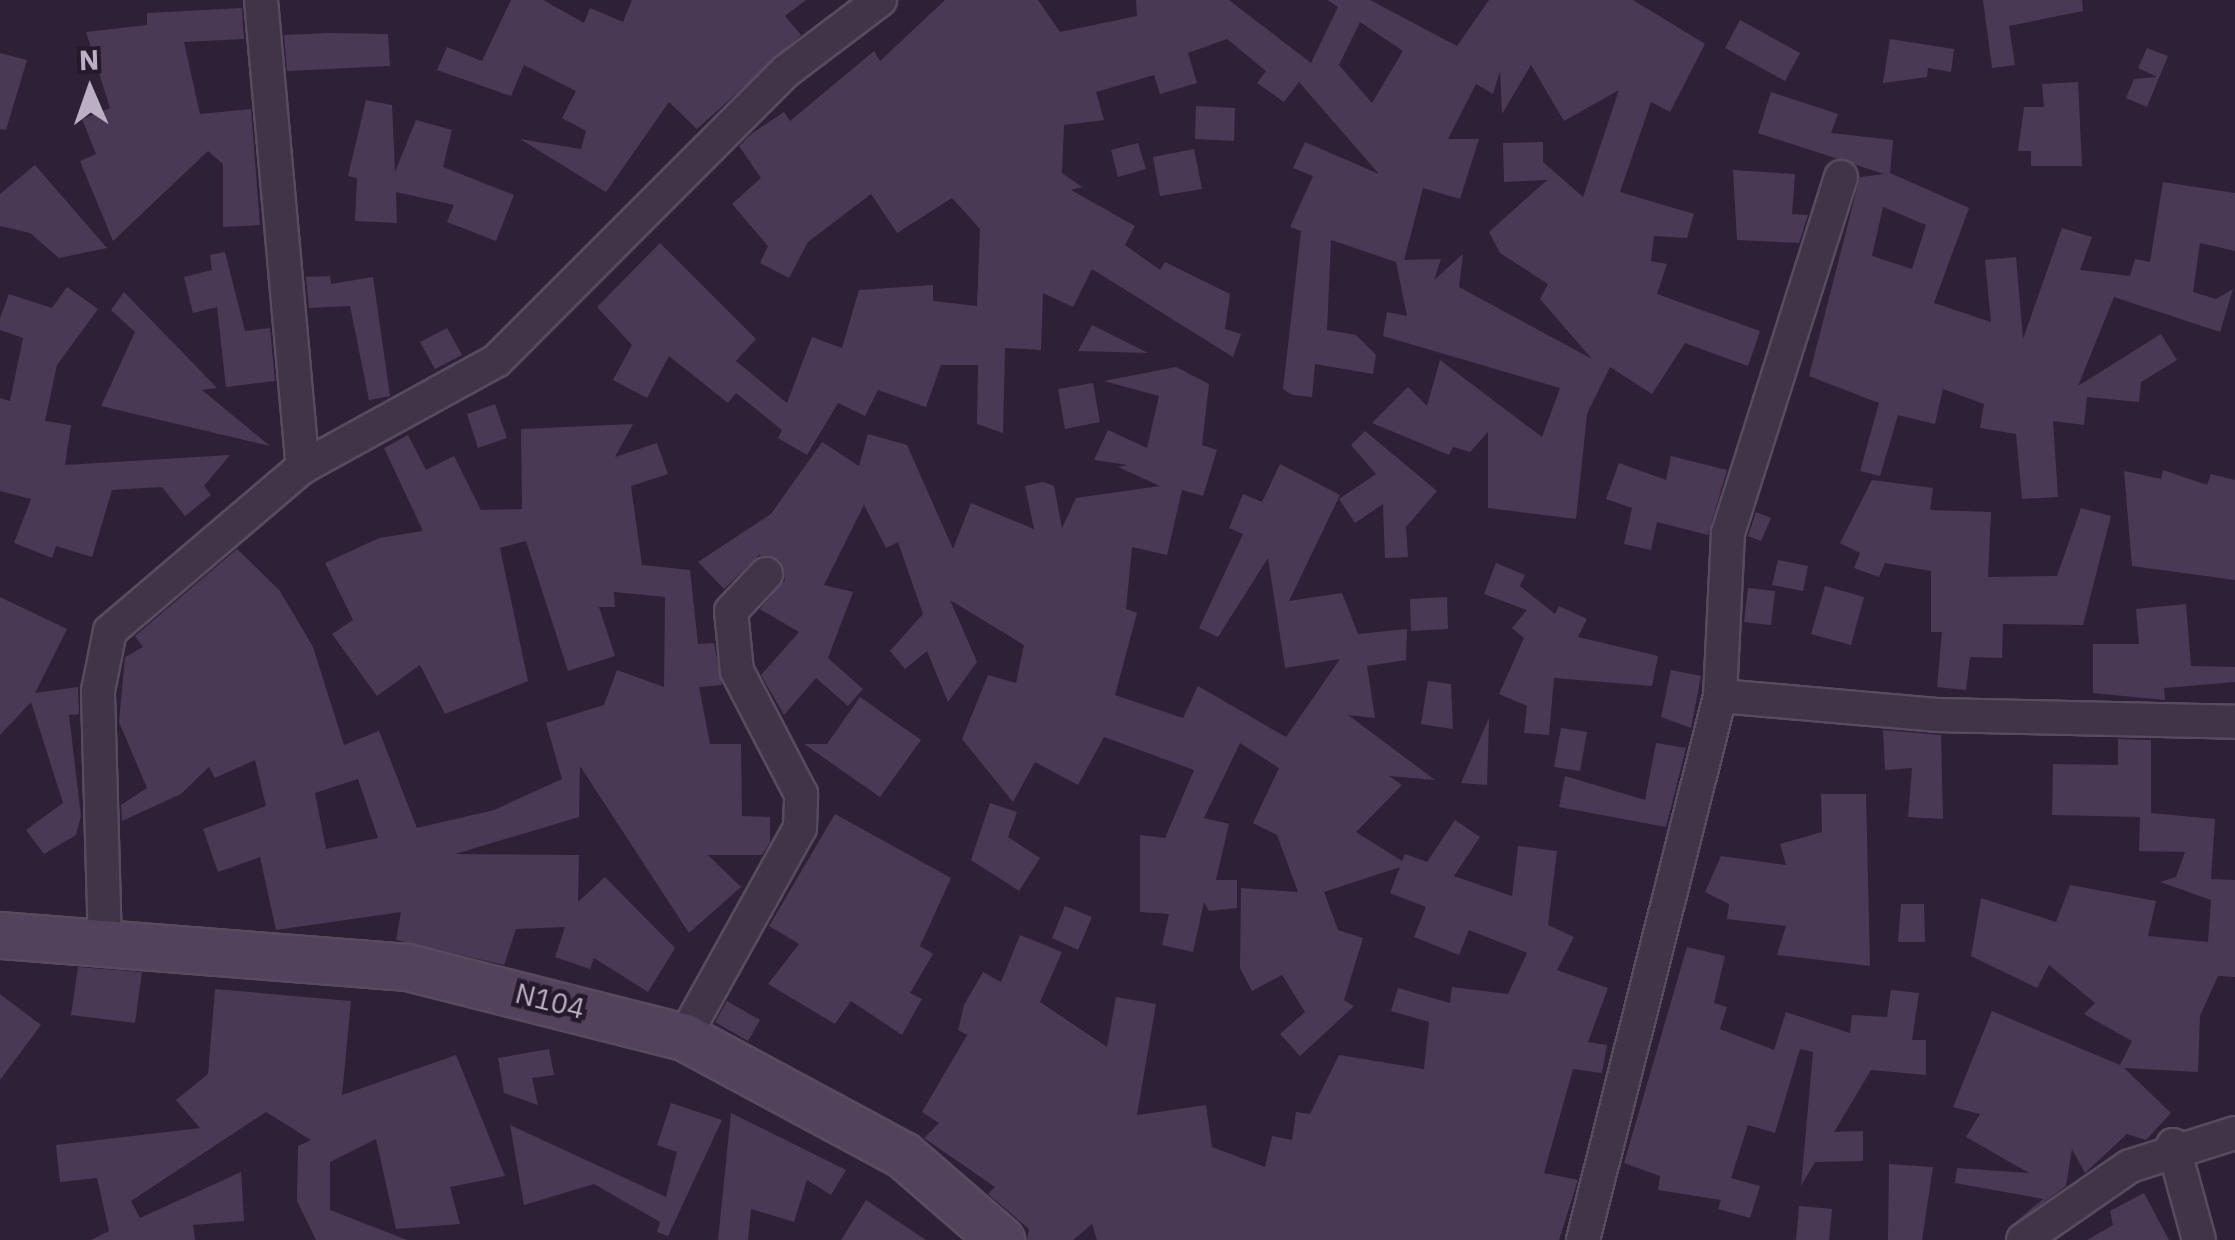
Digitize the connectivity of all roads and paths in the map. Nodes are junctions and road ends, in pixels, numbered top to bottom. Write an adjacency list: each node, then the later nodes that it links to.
1 (260, 0): 4 (street)
2 (880, 0): 4 (street)
3 (1841, 177): 6 (street)
4 (303, 467): 9 (street)
5 (766, 574): 10 (street)
6 (1720, 696): 7 (street); 14 (street)
7 (2235, 722)
8 (12, 934): 9 (street, N104 / N104)
9 (104, 945): 10 (street, N104 / N104)
10 (684, 1036): 13 (street, N104 / N104)
11 (2235, 1133): 12 (street)
12 (2173, 1146): 15 (street); 16 (street)
13 (1001, 1240)
14 (1583, 1240)
15 (2023, 1240)
16 (2200, 1240)

